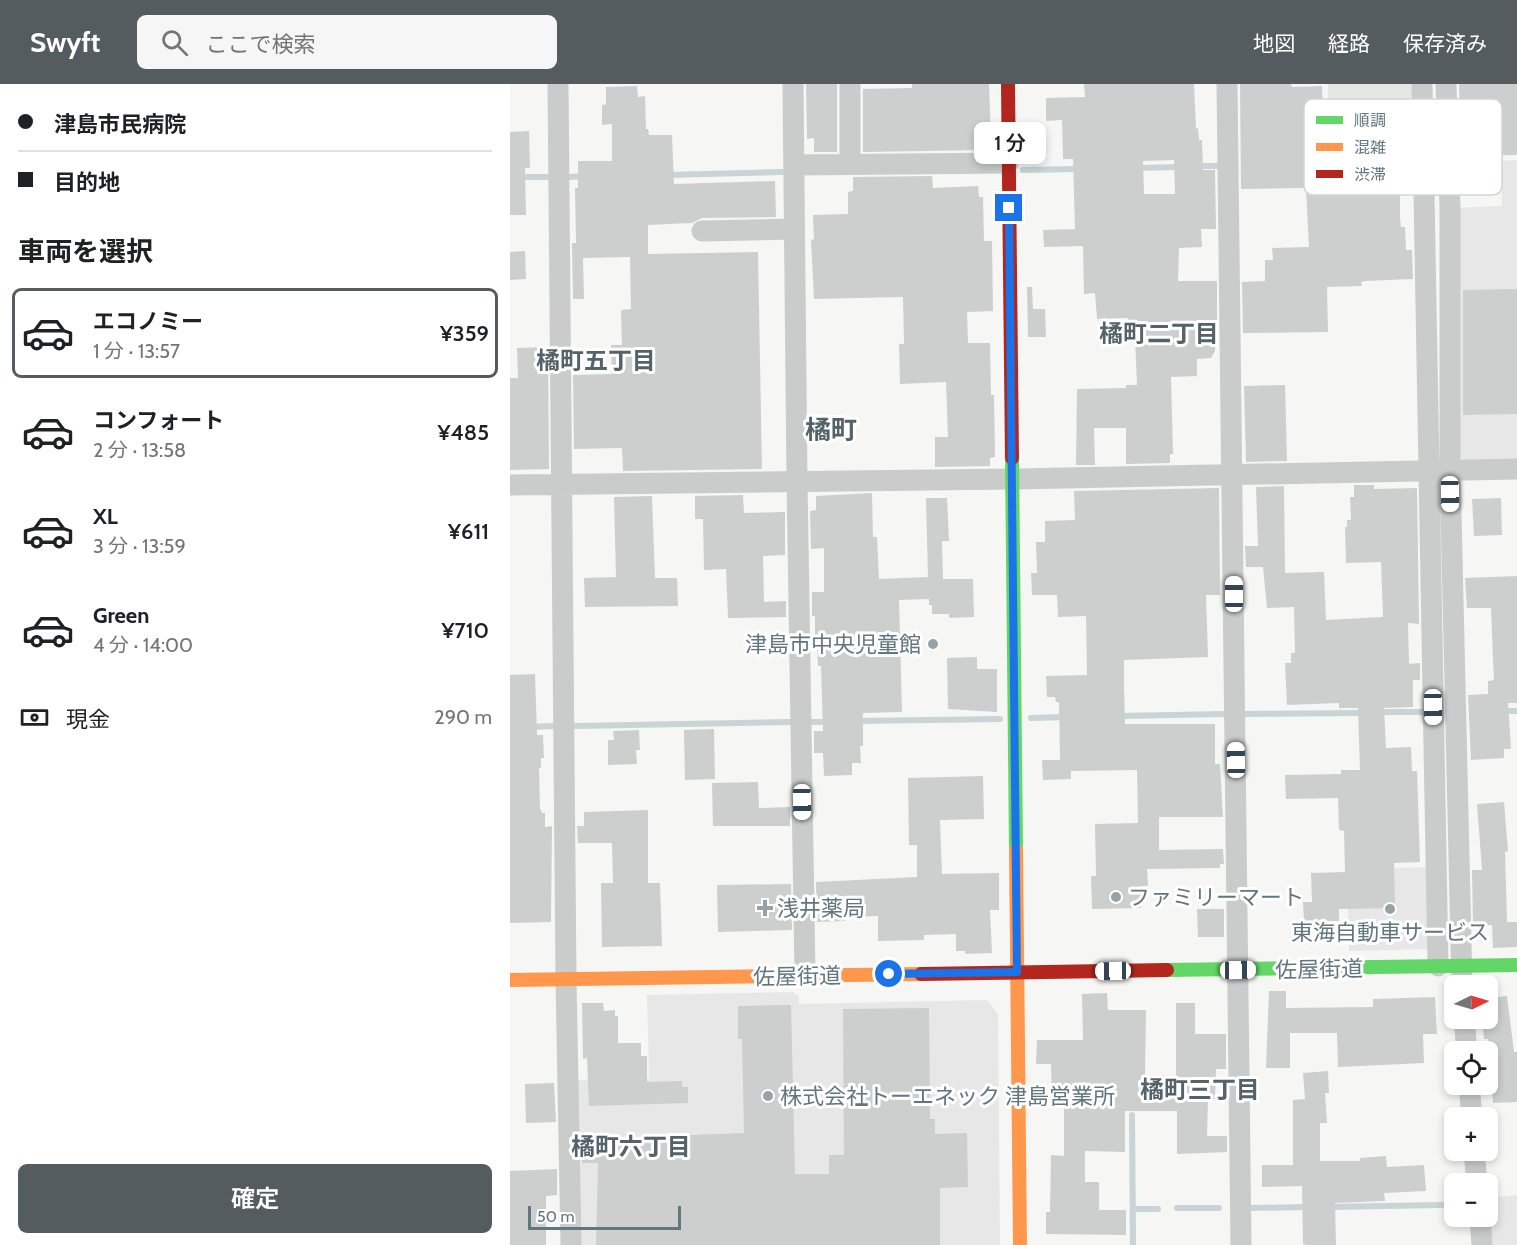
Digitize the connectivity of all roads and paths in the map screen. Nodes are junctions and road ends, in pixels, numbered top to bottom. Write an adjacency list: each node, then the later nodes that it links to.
1 (558, 84): 23 (street)
2 (794, 84): 12 (street)
3 (850, 84): 11 (street)
4 (1008, 84): 10 (street)
5 (1227, 84): 20 (street)
6 (1422, 84): 8 (street)
7 (1446, 84): 9 (street)
8 (1422, 99)
9 (1446, 99)
10 (1008, 163): 11 (street); 21 (street)
11 (850, 164): 12 (street)
12 (794, 165): 15 (street)
13 (1424, 195): 19 (street)
14 (1450, 195): 18 (street)
15 (794, 229): 16 (street); 22 (street)
16 (702, 231)
17 (1517, 469): 18 (street)
18 (1450, 470): 19 (street); 31 (street)
19 (1429, 471): 20 (street); 26 (street)
20 (1232, 475): 21 (street); 27 (street)
21 (1013, 479): 22 (street); 28 (street)
22 (797, 482): 23 (street); 29 (street)
23 (563, 484): 24 (street); 34 (street)
24 (510, 485)
25 (1517, 965): 32 (street, 佐屋街道)
26 (1438, 966): 27 (street, 佐屋街道); 30 (street, 佐屋街道)
27 (1238, 970): 28 (street, 佐屋街道); 38 (street)
28 (1017, 972): 29 (street, 佐屋街道); 37 (street)
29 (804, 975): 34 (street, 佐屋街道)
30 (1459, 975)
31 (1461, 975)
32 (1466, 975)
33 (510, 980): 34 (street, 佐屋街道)
34 (566, 980): 36 (street)
35 (1481, 1227): 39 (street)
36 (571, 1245)
37 (1020, 1245)
38 (1241, 1245)
39 (1482, 1245)

